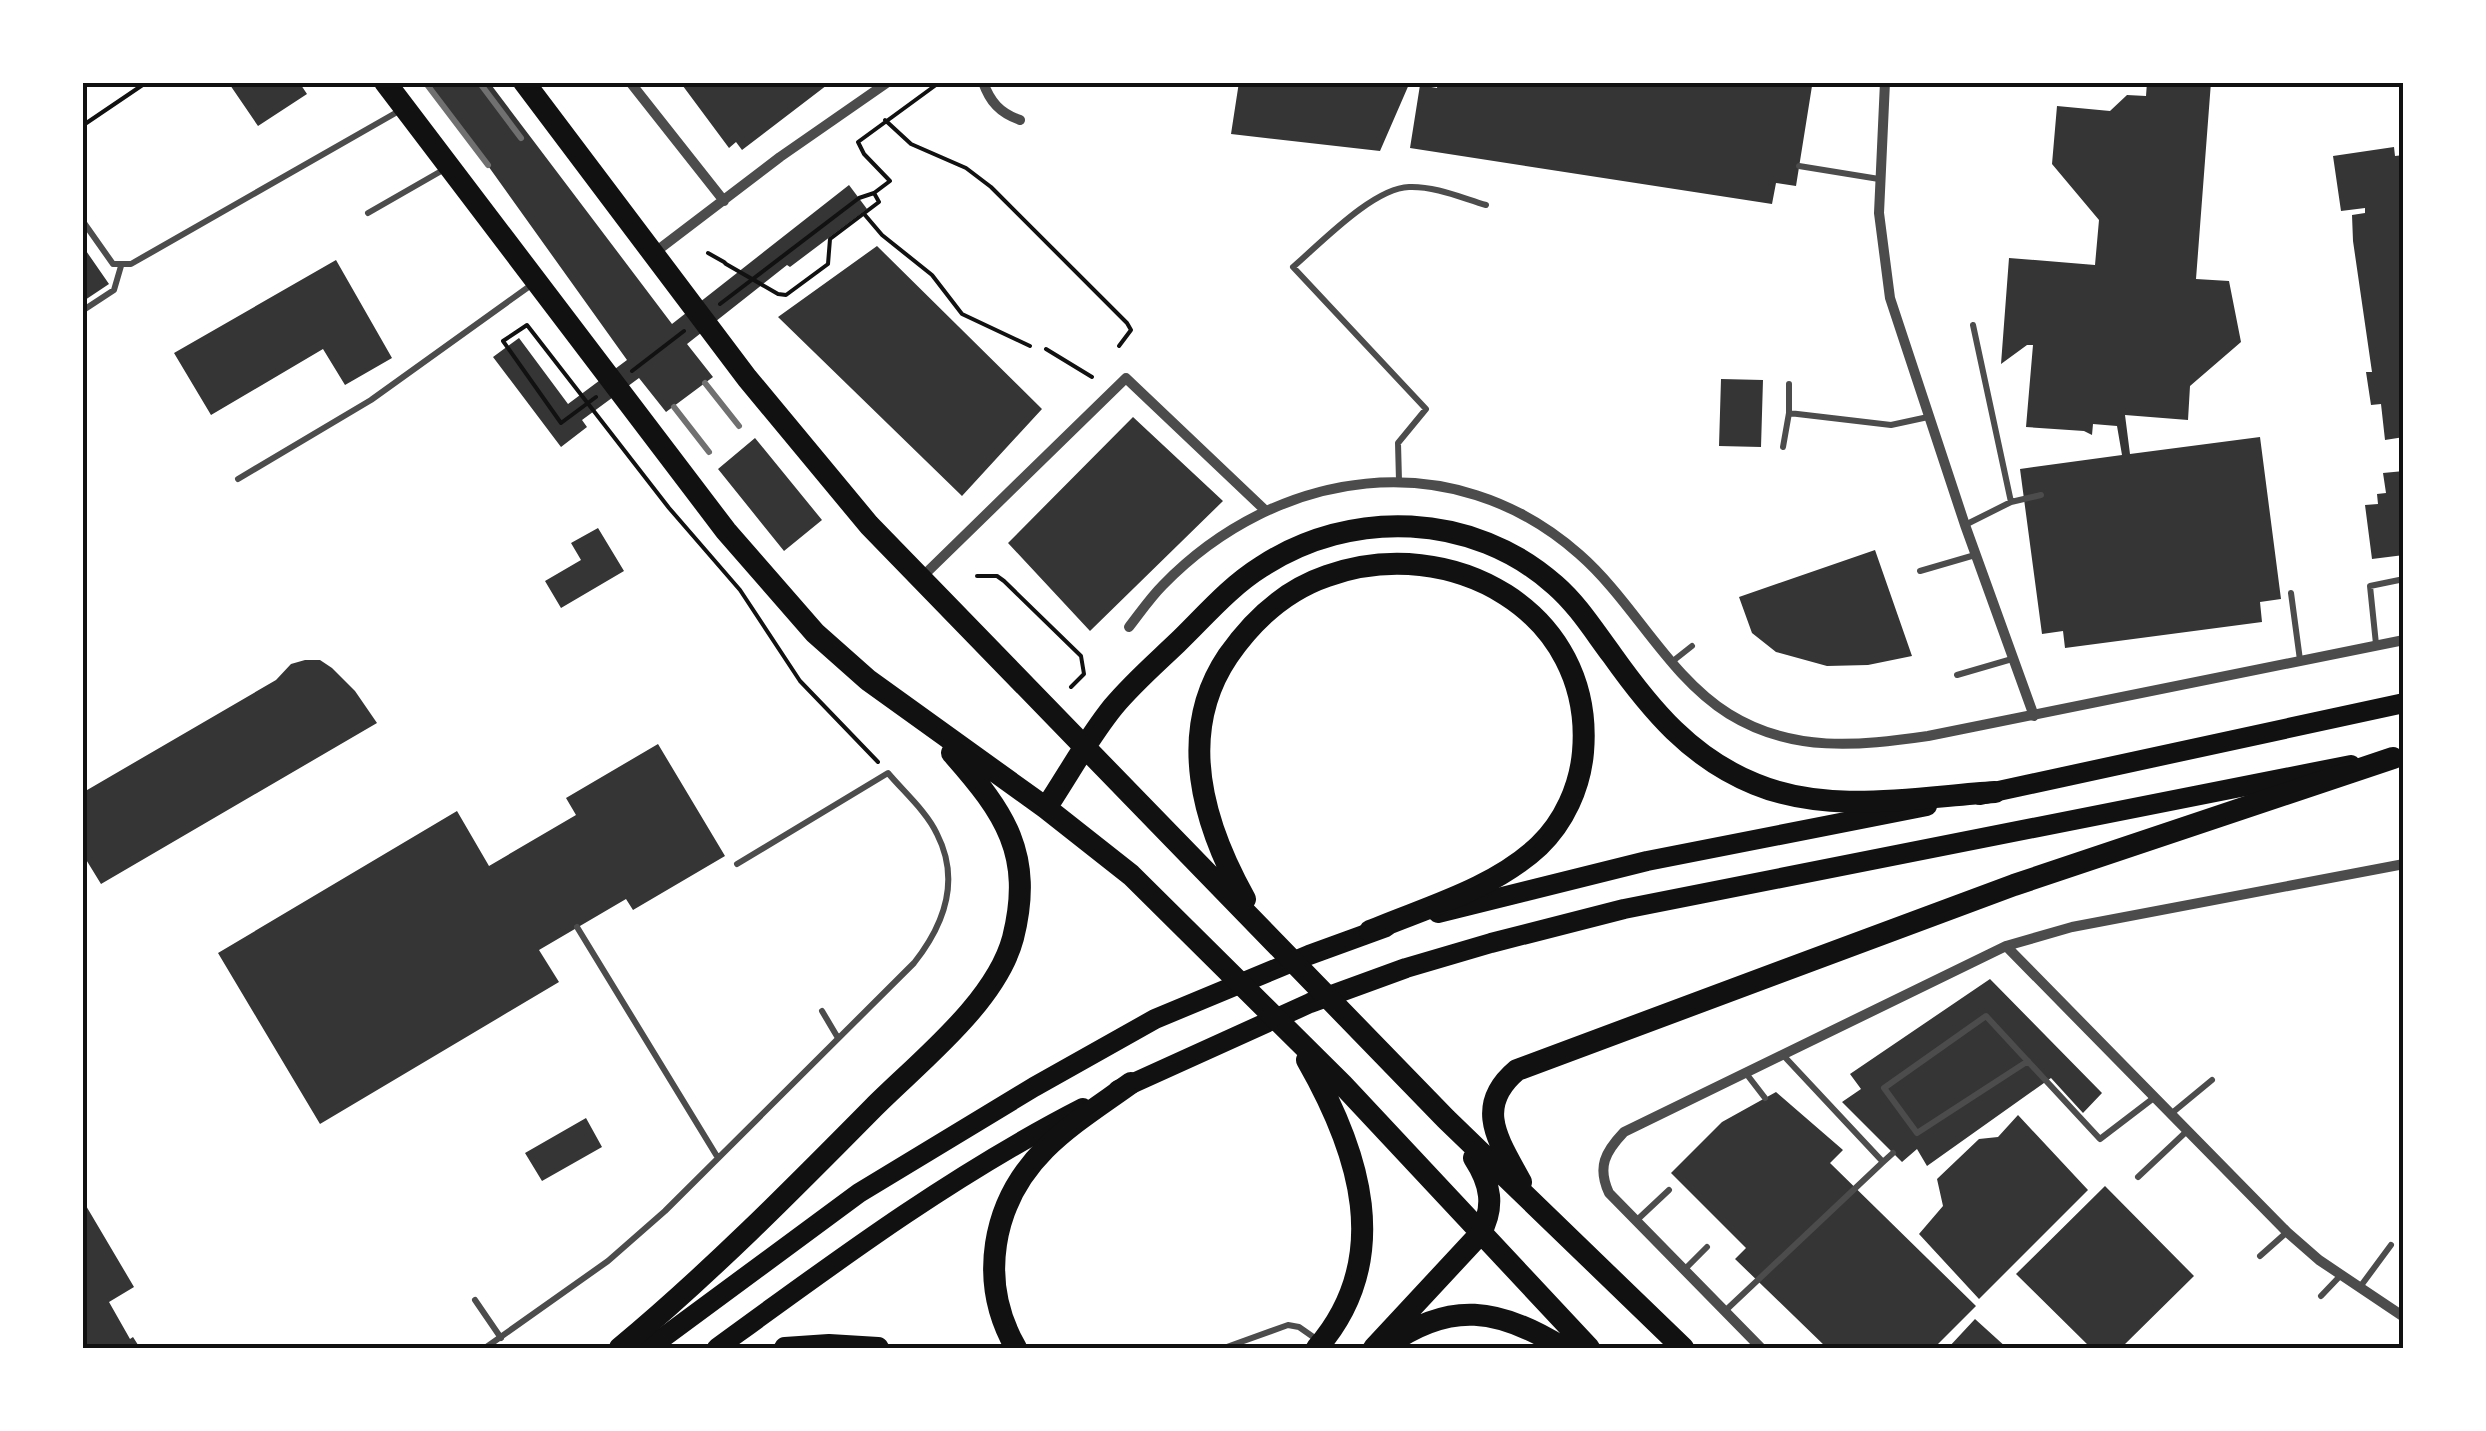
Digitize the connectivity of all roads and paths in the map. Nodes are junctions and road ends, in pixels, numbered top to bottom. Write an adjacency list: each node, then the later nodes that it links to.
1 (147, 82): 12 (path)
2 (385, 82): 9 (highway)
3 (524, 82): 23 (highway)
4 (630, 82): 17 (street)
5 (888, 82): 17 (street)
6 (940, 82): 10 (path)
7 (982, 82): 11 (street)
8 (1885, 82): 15 (street)
9 (404, 108): 14 (highway); 24 (lane)
10 (885, 120): 16 (path); 32 (path)
11 (1020, 120)
12 (82, 126)
13 (1799, 166): 15 (lane)
14 (449, 167): 19 (lane); 25 (highway)
15 (1879, 179): 37 (street)
16 (874, 193): 20 (path); 27 (path)
17 (724, 201): 23 (street)
18 (1486, 206): 41 (lane)
19 (368, 213)
20 (864, 213): 22 (path); 31 (path)
21 (82, 220): 24 (lane)
22 (708, 253)
23 (653, 254): 49 (highway)
24 (121, 266): 26 (lane)
25 (535, 282): 40 (lane); 63 (highway)
26 (82, 311)
27 (709, 312)
28 (694, 323): 30 (path)
29 (1973, 325): 43 (lane)
30 (680, 334)
31 (1030, 346)
32 (1119, 346)
33 (1046, 349): 34 (path)
34 (1092, 377)
35 (1789, 384): 36 (lane)
36 (1789, 414): 37 (lane); 39 (lane)
37 (1928, 418): 45 (street)
38 (561, 423): 66 (path)
39 (1782, 447)
40 (238, 479)
41 (1399, 481): 44 (street); 57 (street)
42 (2042, 495): 43 (lane)
43 (2011, 502): 45 (lane)
44 (1266, 511): 49 (street); 52 (street)
45 (1966, 525): 46 (street)
46 (1976, 555): 47 (lane); 56 (street)
47 (1920, 571)
48 (977, 576): 60 (path)
49 (922, 578): 64 (highway)
50 (2404, 579): 55 (lane)
51 (2291, 593): 58 (lane)
52 (1130, 627)
53 (2404, 640): 55 (street)
54 (1692, 646): 57 (lane)
55 (2376, 646): 58 (street)
56 (2014, 658): 59 (lane); 62 (street)
57 (1673, 661): 62 (street)
58 (2300, 661): 62 (street)
59 (1957, 675)
60 (1071, 687)
61 (2404, 703): 67 (main road)
62 (2034, 716)
63 (926, 724): 68 (highway); 110 (highway)
64 (1087, 746): 67 (highway); 68 (highway); 72 (highway)
65 (2398, 757): 82 (main road); 93 (highway)
66 (888, 773): 69 (lane); 77 (lane)
67 (1994, 792): 73 (main road)
68 (1046, 808): 76 (highway)
69 (738, 864)
70 (2404, 864): 74 (street)
71 (578, 927): 89 (lane)
72 (1262, 928): 73 (highway); 86 (highway)
73 (1370, 931): 111 (main road)
74 (2006, 946): 78 (street); 83 (street)
75 (822, 1012): 77 (lane)
76 (1290, 1031): 96 (highway); 108 (highway)
77 (838, 1038): 89 (lane)
78 (1781, 1053): 80 (street); 90 (lane)
79 (2028, 1061): 79 (lane); 83 (lane)
80 (1744, 1071): 84 (lane); 94 (street)
81 (2212, 1080): 85 (lane)
82 (1131, 1084): 112 (main road); 115 (highway)
83 (2156, 1096): 85 (street)
84 (1766, 1098)
85 (2172, 1113): 87 (street)
86 (1446, 1119): 93 (highway); 96 (highway)
87 (2189, 1130): 91 (lane); 95 (street)
88 (1894, 1153): 90 (lane)
89 (718, 1158): 107 (lane)
90 (1884, 1162): 105 (lane)
91 (2138, 1177)
92 (1669, 1190): 94 (lane)
93 (1532, 1203): 121 (highway)
94 (1636, 1220): 100 (street)
95 (2286, 1232): 99 (lane); 101 (street)
96 (1480, 1234): 117 (highway); 120 (highway)
97 (2391, 1245): 102 (lane)
98 (1707, 1247): 100 (lane)
99 (2260, 1256)
100 (1684, 1270): 105 (street)
101 (2341, 1275): 102 (street); 103 (lane)
102 (2360, 1287): 106 (street)
103 (2321, 1296)
104 (474, 1300): 107 (lane)
105 (1724, 1311): 122 (street)
106 (2404, 1317)
107 (501, 1338): 109 (lane)
108 (1319, 1346): 116 (lane)
109 (485, 1348)
110 (620, 1348)
111 (650, 1348)
112 (718, 1348)
113 (786, 1348): 114 (highway)
114 (878, 1348)
115 (1016, 1348)
116 (1224, 1348)
117 (1374, 1348)
118 (1384, 1348): 119 (highway)
119 (1563, 1348)
120 (1589, 1348)
121 (1683, 1348)
122 (1761, 1348)

